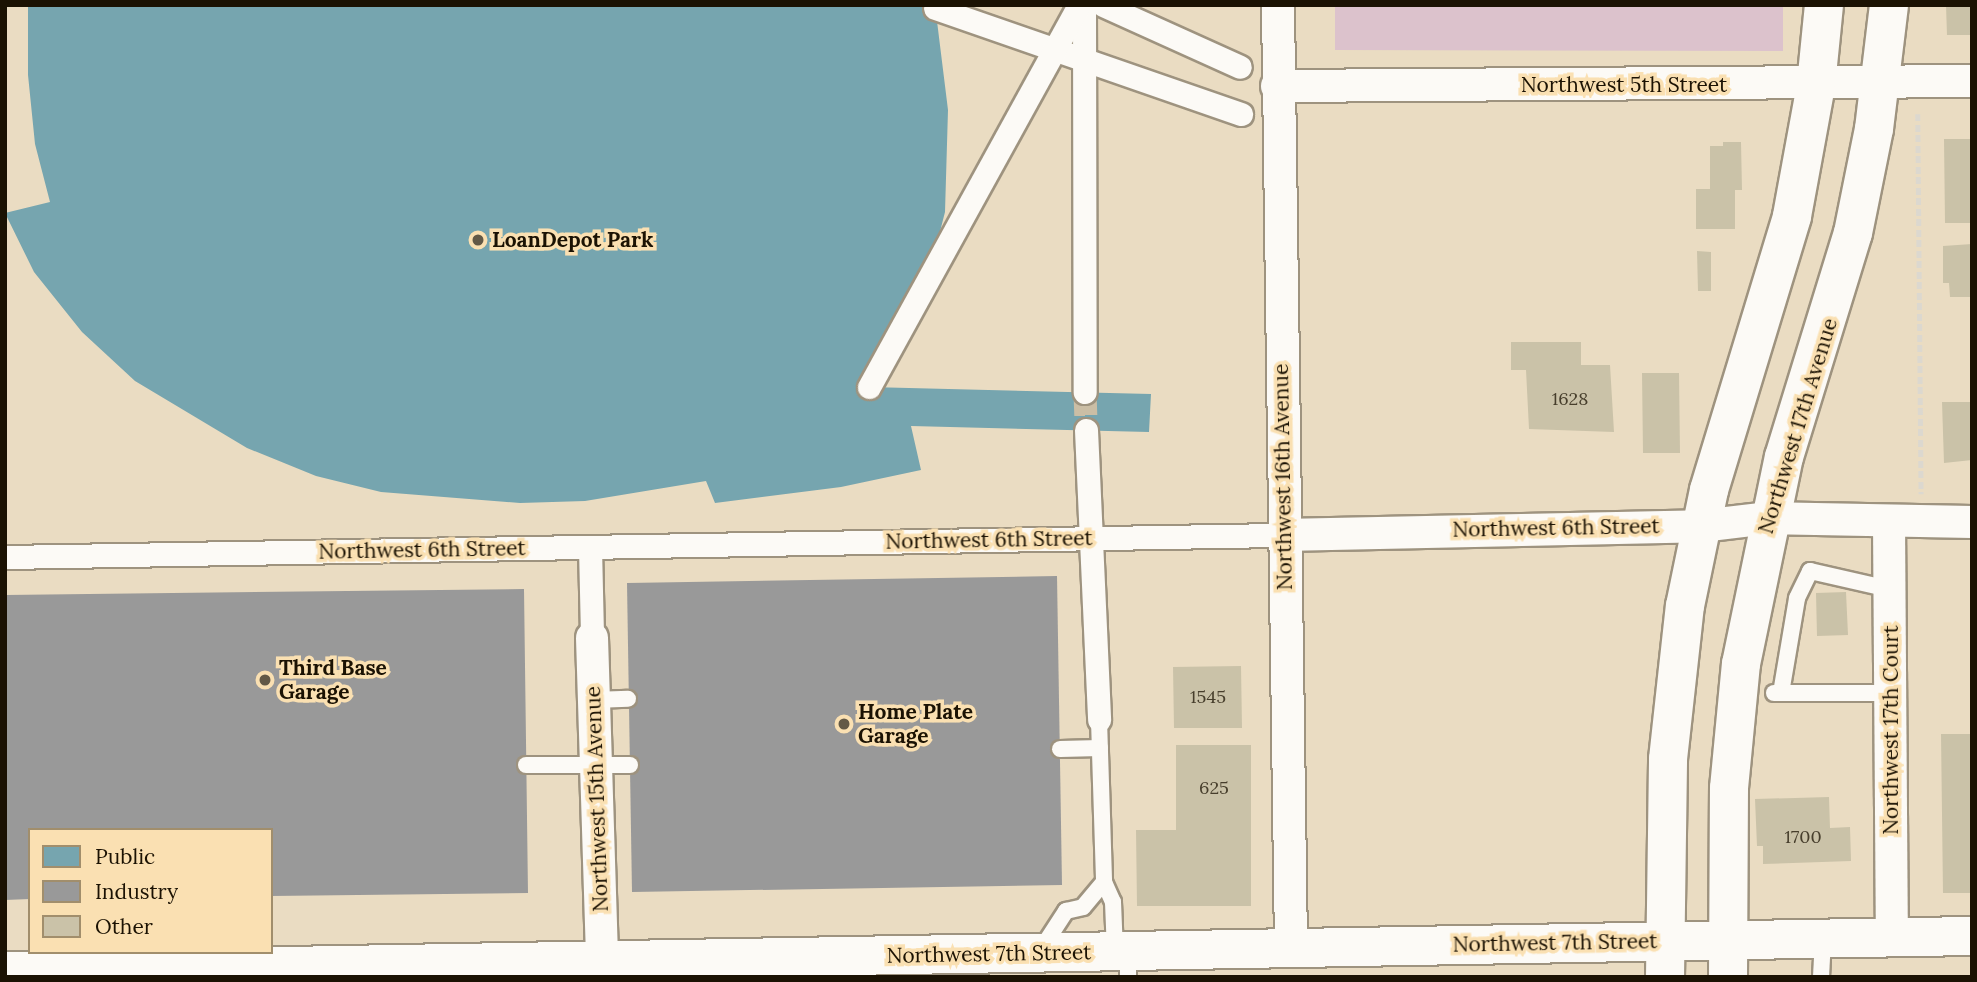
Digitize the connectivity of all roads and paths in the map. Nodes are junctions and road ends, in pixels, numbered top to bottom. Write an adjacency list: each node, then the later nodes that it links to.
1 (1081, 5): 7 (street); 8 (street)
2 (1103, 5): 9 (street)
3 (1278, 5): 13 (street, Northwest 16th Avenue)
4 (1824, 5): 12 (main road)
5 (1889, 5): 11 (main road, Northwest 17th Avenue)
6 (935, 8): 7 (street)
7 (1054, 51): 8 (street); 16 (street)
8 (1083, 60): 14 (street); 17 (street)
9 (1240, 67)
10 (1972, 80): 11 (street, Northwest 5th Street)
11 (1881, 83): 12 (street, Northwest 5th Street); 20 (main road, Northwest 17th Avenue)
12 (1816, 85): 13 (street, Northwest 5th Street); 23 (main road)
13 (1277, 86): 24 (street, Northwest 16th Avenue)
14 (1241, 114)
15 (1918, 114): 19 (path)
16 (869, 387)
17 (1085, 393)
18 (1086, 430): 25 (street)
19 (1921, 494)
20 (1768, 518): 22 (street, Northwest 6th Street); 23 (street, Northwest 6th Street); 43 (main road, Northwest 17th Avenue)
21 (1972, 522): 22 (street, Northwest 6th Street)
22 (1889, 523): 28 (street, Northwest 17th Court)
23 (1701, 526): 24 (street, Northwest 6th Street); 46 (main road)
24 (1283, 535): 25 (street, Northwest 6th Street); 44 (street, Northwest 16th Avenue)
25 (1088, 538): 26 (street, Northwest 6th Street); 33 (street)
26 (590, 547): 27 (street, Northwest 6th Street); 29 (street)
27 (5, 557)
28 (1889, 589): 30 (street, Northwest 17th Court); 30 (lane)
29 (592, 638): 32 (street, Northwest 15th Avenue)
30 (1890, 693): 41 (street, Northwest 17th Court)
31 (628, 699): 32 (lane)
32 (594, 700): 37 (street, Northwest 15th Avenue)
33 (1099, 720): 34 (lane)
34 (1100, 748): 35 (lane); 39 (lane)
35 (1060, 749)
36 (526, 765): 37 (lane)
37 (596, 765): 38 (lane); 50 (street, Northwest 15th Avenue)
38 (630, 765)
39 (1104, 882): 45 (lane); 47 (lane)
40 (1972, 936): 41 (main road, Northwest 7th Street)
41 (1892, 937): 42 (main road, Northwest 7th Street)
42 (1823, 938): 43 (main road, Northwest 7th Street); 56 (lane)
43 (1728, 939): 46 (main road, Northwest 7th Street); 55 (main road, Northwest 17th Avenue)
44 (1291, 949): 46 (main road, Northwest 7th Street); 47 (main road, Northwest 7th Street)
45 (1040, 952): 47 (main road, Northwest 7th Street); 48 (main road, Northwest 7th Street)
46 (1665, 959)
47 (1124, 960)
48 (906, 966): 49 (main road, Northwest 7th Street)
49 (768, 967): 50 (main road, Northwest 7th Street)
50 (602, 968): 51 (main road, Northwest 7th Street)
51 (562, 969): 52 (main road, Northwest 7th Street)
52 (401, 970): 54 (main road, Northwest 7th Street)
53 (5, 971): 54 (main road, Northwest 7th Street)
54 (176, 972)
55 (1728, 977)
56 (1821, 977)

